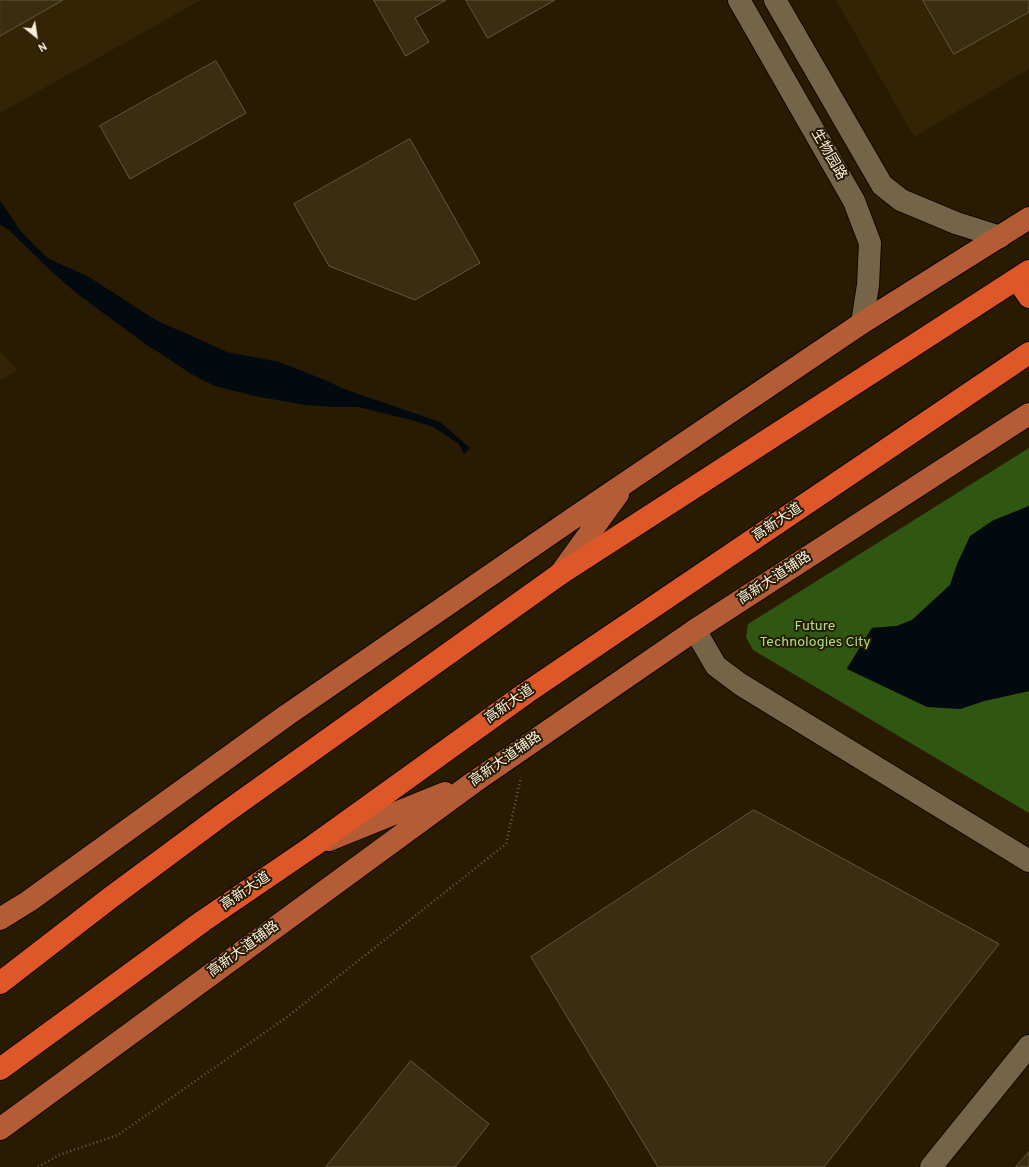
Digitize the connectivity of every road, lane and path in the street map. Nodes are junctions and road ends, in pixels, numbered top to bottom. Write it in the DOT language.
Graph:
graph roads {
  1 [pos="739,0"];
  2 [pos="775,0"];
  3 [pos="1029,218"];
  4 [pos="1000,237"];
  5 [pos="1023,275"];
  6 [pos="1029,297"];
  7 [pos="862,323"];
  8 [pos="1029,353"];
  9 [pos="1029,414"];
  10 [pos="627,481"];
  11 [pos="560,574"];
  12 [pos="695,630"];
  13 [pos="528,745"];
  14 [pos="474,782"];
  15 [pos="222,815"];
  16 [pos="313,846"];
  17 [pos="1029,861"];
  18 [pos="0,919"];
  19 [pos="0,967"];
  20 [pos="0,983"];
  21 [pos="1029,1046"];
  22 [pos="0,1070"];
  23 [pos="0,1129"];
  24 [pos="38,1167"];
  25 [pos="931,1167"];
  1 -- 7 [label="street, 生物园路"];
  2 -- 4 [label="street"];
  3 -- 4 [label="main road"];
  4 -- 7 [label="main road"];
  5 -- 6 [label="highway"];
  5 -- 11 [label="highway"];
  7 -- 10 [label="main road"];
  8 -- 16 [label="highway, 高新大道"];
  9 -- 12 [label="main road, 高新大道辅路"];
  10 -- 11 [label="main road"];
  10 -- 18 [label="main road"];
  11 -- 15 [label="highway"];
  12 -- 13 [label="main road, 高新大道辅路"];
  12 -- 17 [label="street"];
  13 -- 14 [label="main road, 高新大道辅路"];
  13 -- 24 [label="path"];
  14 -- 16 [label="main road"];
  14 -- 23 [label="main road, 高新大道辅路"];
  15 -- 19 [label="highway"];
  15 -- 20 [label="highway"];
  16 -- 22 [label="highway, 高新大道"];
  21 -- 25 [label="street"];
}
